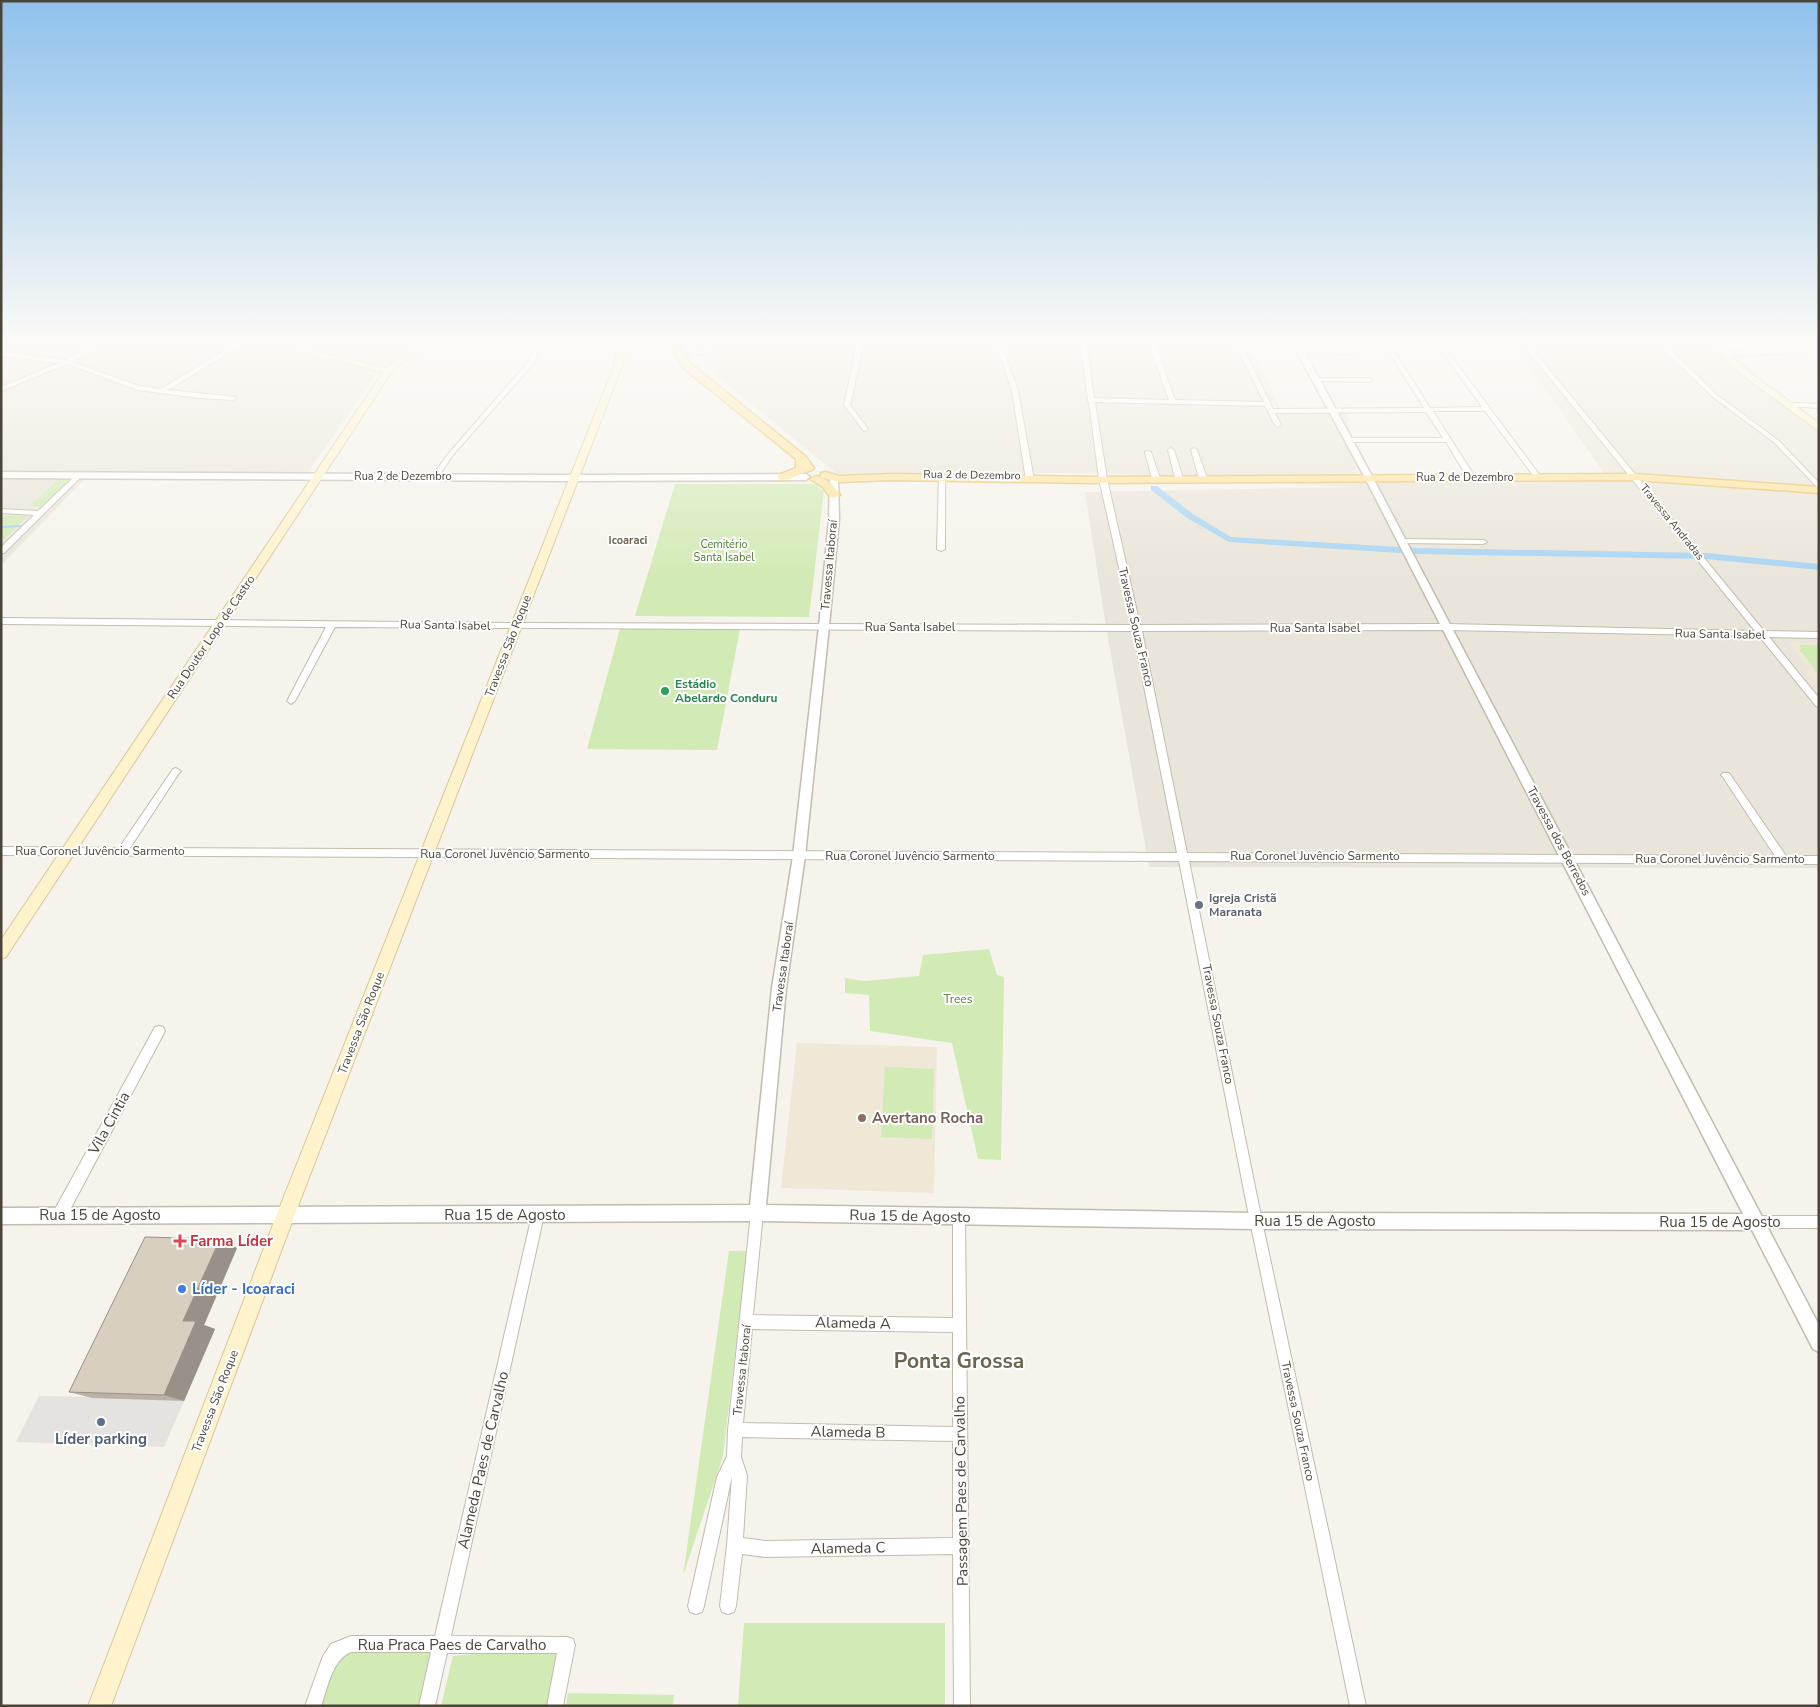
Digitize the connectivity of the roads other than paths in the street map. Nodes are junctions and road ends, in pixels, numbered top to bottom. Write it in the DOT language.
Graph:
graph roads {
  1 [pos="355,421"];
  2 [pos="480,421"];
  3 [pos="597,421"];
  4 [pos="754,421"];
  5 [pos="770,421"];
  6 [pos="859,421"];
  7 [pos="1020,421"];
  8 [pos="1094,421"];
  9 [pos="1276,421"];
  10 [pos="1338,421"];
  11 [pos="1435,421"];
  12 [pos="1495,421"];
  13 [pos="1589,421"];
  14 [pos="1748,421"];
  15 [pos="1278,425"];
  16 [pos="865,429"];
  17 [pos="1348,440"];
  18 [pos="1447,440"];
  19 [pos="1171,450"];
  20 [pos="1194,450"];
  21 [pos="1148,452"];
  22 [pos="801,458"];
  23 [pos="818,474"];
  24 [pos="1,475"];
  25 [pos="78,476"];
  26 [pos="319,476"];
  27 [pos="436,476"];
  28 [pos="942,476"];
  29 [pos="1635,476"];
  30 [pos="783,477"];
  31 [pos="1471,477"];
  32 [pos="1537,477"];
  33 [pos="574,478"];
  34 [pos="1030,478"];
  35 [pos="1106,478"];
  36 [pos="1156,478"];
  37 [pos="1179,478"];
  38 [pos="1203,478"];
  39 [pos="1369,478"];
  40 [pos="1819,489"];
  41 [pos="834,495"];
  42 [pos="1,512"];
  43 [pos="40,513"];
  44 [pos="1402,541"];
  45 [pos="1483,542"];
  46 [pos="5,545"];
  47 [pos="941,549"];
  48 [pos="1,552"];
  49 [pos="1,621"];
  50 [pos="220,623"];
  51 [pos="332,624"];
  52 [pos="516,626"];
  53 [pos="824,626"];
  54 [pos="1446,627"];
  55 [pos="1138,628"];
  56 [pos="1762,635"];
  57 [pos="1819,635"];
  58 [pos="291,701"];
  59 [pos="1819,704"];
  60 [pos="176,771"];
  61 [pos="1726,775"];
  62 [pos="1,851"];
  63 [pos="70,851"];
  64 [pos="122,851"];
  65 [pos="427,854"];
  66 [pos="1184,855"];
  67 [pos="799,856"];
  68 [pos="1568,858"];
  69 [pos="1782,860"];
  70 [pos="1819,860"];
  71 [pos="1,952"];
  72 [pos="159,1031"];
  73 [pos="757,1213"];
  74 [pos="286,1214"];
  75 [pos="538,1215"];
  76 [pos="1,1216"];
  77 [pos="58,1216"];
  78 [pos="959,1217"];
  79 [pos="1256,1221"];
  80 [pos="1756,1222"];
  81 [pos="1819,1222"];
  82 [pos="747,1322"];
  83 [pos="959,1326"];
  84 [pos="1819,1343"];
  85 [pos="735,1430"];
  86 [pos="960,1434"];
  87 [pos="734,1457"];
  88 [pos="735,1545"];
  89 [pos="962,1546"];
  90 [pos="696,1606"];
  91 [pos="728,1606"];
  92 [pos="442,1645"];
  93 [pos="99,1706"];
  94 [pos="313,1706"];
  95 [pos="427,1706"];
  96 [pos="555,1706"];
  97 [pos="962,1706"];
  98 [pos="1358,1706"];
  1 -- 26 [label="main road, Rua Doutor Lopo de Castro"];
  2 -- 27 [label="street"];
  3 -- 33 [label="main road, Travessa São Roque"];
  4 -- 22 [label="main road"];
  5 -- 23 [label="main road"];
  6 -- 16 [label="street"];
  7 -- 34 [label="street"];
  8 -- 35 [label="street, Travessa Souza Franco"];
  9 -- 15 [label="street"];
  10 -- 17 [label="street, Travessa dos Berredos"];
  11 -- 18 [label="street"];
  12 -- 32 [label="street"];
  13 -- 29 [label="street, Travessa Andradas"];
  14 -- 40 [label="street"];
  17 -- 18 [label="street"];
  17 -- 39 [label="street, Travessa dos Berredos"];
  18 -- 31 [label="street"];
  19 -- 37 [label="street"];
  20 -- 38 [label="street"];
  21 -- 36 [label="street"];
  22 -- 23 [label="main road"];
  22 -- 30 [label="main road"];
  23 -- 28 [label="main road, Rua 2 de Dezembro"];
  23 -- 30 [label="street, Rua 2 de Dezembro"];
  23 -- 41 [label="street, Travessa Itaboraí"];
  23 -- 41 [label="main road"];
  24 -- 25 [label="street, Rua 2 de Dezembro"];
  25 -- 26 [label="street, Rua 2 de Dezembro"];
  25 -- 43 [label="street"];
  26 -- 27 [label="street, Rua 2 de Dezembro"];
  26 -- 50 [label="main road, Rua Doutor Lopo de Castro"];
  27 -- 33 [label="street, Rua 2 de Dezembro"];
  28 -- 34 [label="main road, Rua 2 de Dezembro"];
  28 -- 47 [label="street"];
  29 -- 32 [label="main road, Rua 2 de Dezembro"];
  29 -- 40 [label="main road, Rua 2 de Dezembro"];
  29 -- 56 [label="street, Travessa Andradas"];
  30 -- 33 [label="street, Rua 2 de Dezembro"];
  31 -- 32 [label="main road, Rua 2 de Dezembro"];
  31 -- 39 [label="main road, Rua 2 de Dezembro"];
  33 -- 52 [label="main road, Travessa São Roque"];
  34 -- 35 [label="main road, Rua 2 de Dezembro"];
  35 -- 36 [label="main road, Rua 2 de Dezembro"];
  35 -- 55 [label="street, Travessa Souza Franco"];
  36 -- 37 [label="main road, Rua 2 de Dezembro"];
  37 -- 38 [label="main road, Rua 2 de Dezembro"];
  38 -- 39 [label="main road, Rua 2 de Dezembro"];
  39 -- 44 [label="street, Travessa dos Berredos"];
  41 -- 53 [label="street, Travessa Itaboraí"];
  42 -- 43 [label="street"];
  43 -- 46 [label="street"];
  44 -- 45 [label="street"];
  44 -- 54 [label="street, Travessa dos Berredos"];
  46 -- 48 [label="street"];
  49 -- 50 [label="street, Rua Santa Isabel"];
  50 -- 51 [label="street, Rua Santa Isabel"];
  50 -- 63 [label="main road, Rua Doutor Lopo de Castro"];
  51 -- 52 [label="street, Rua Santa Isabel"];
  51 -- 58 [label="street"];
  52 -- 53 [label="street, Rua Santa Isabel"];
  52 -- 65 [label="main road, Travessa São Roque"];
  53 -- 55 [label="street, Rua Santa Isabel"];
  53 -- 67 [label="street, Travessa Itaboraí"];
  54 -- 55 [label="street, Rua Santa Isabel"];
  54 -- 56 [label="street, Rua Santa Isabel"];
  54 -- 68 [label="street, Travessa dos Berredos"];
  55 -- 66 [label="street, Travessa Souza Franco"];
  56 -- 57 [label="street, Rua Santa Isabel"];
  56 -- 59 [label="street, Travessa Andradas"];
  60 -- 64 [label="street"];
  61 -- 69 [label="street"];
  62 -- 63 [label="street, Rua Coronel Juvêncio Sarmento"];
  63 -- 64 [label="street, Rua Coronel Juvêncio Sarmento"];
  63 -- 71 [label="main road, Rua Doutor Lopo de Castro"];
  64 -- 65 [label="street, Rua Coronel Juvêncio Sarmento"];
  65 -- 67 [label="street, Rua Coronel Juvêncio Sarmento"];
  65 -- 74 [label="main road, Travessa São Roque"];
  66 -- 67 [label="street, Rua Coronel Juvêncio Sarmento"];
  66 -- 68 [label="street, Rua Coronel Juvêncio Sarmento"];
  66 -- 79 [label="street, Travessa Souza Franco"];
  67 -- 73 [label="street, Travessa Itaboraí"];
  68 -- 69 [label="street, Rua Coronel Juvêncio Sarmento"];
  68 -- 80 [label="street, Travessa dos Berredos"];
  69 -- 70 [label="street, Rua Coronel Juvêncio Sarmento"];
  72 -- 77 [label="street, Vila Cintia"];
  73 -- 75 [label="street, Rua 15 de Agosto"];
  73 -- 78 [label="street, Rua 15 de Agosto"];
  73 -- 82 [label="street, Travessa Itaboraí"];
  74 -- 75 [label="street, Rua 15 de Agosto"];
  74 -- 77 [label="street, Rua 15 de Agosto"];
  74 -- 93 [label="main road, Travessa São Roque"];
  75 -- 92 [label="street, Alameda Paes de Carvalho"];
  76 -- 77 [label="street, Rua 15 de Agosto"];
  78 -- 79 [label="street, Rua 15 de Agosto"];
  78 -- 83 [label="street, Passagem Paes de Carvalho"];
  79 -- 80 [label="street, Rua 15 de Agosto"];
  79 -- 98 [label="street, Travessa Souza Franco"];
  80 -- 81 [label="street, Rua 15 de Agosto"];
  80 -- 84 [label="street, Travessa dos Berredos"];
  82 -- 83 [label="street, Alameda A"];
  82 -- 85 [label="street, Travessa Itaboraí"];
  83 -- 86 [label="street, Passagem Paes de Carvalho"];
  85 -- 86 [label="street, Alameda B"];
  85 -- 87 [label="street, Travessa Itaboraí"];
  86 -- 89 [label="street, Passagem Paes de Carvalho"];
  87 -- 88 [label="street, Travessa Itaboraí"];
  87 -- 90 [label="street, Travessa Itaboraí"];
  88 -- 89 [label="street, Alameda C"];
  88 -- 91 [label="street, Travessa Itaboraí"];
  89 -- 97 [label="street, Passagem Paes de Carvalho"];
  92 -- 94 [label="street, Rua Praca Paes de Carvalho"];
  92 -- 95 [label="street, Alameda Paes de Carvalho"];
  92 -- 96 [label="street, Rua Praca Paes de Carvalho"];
}
